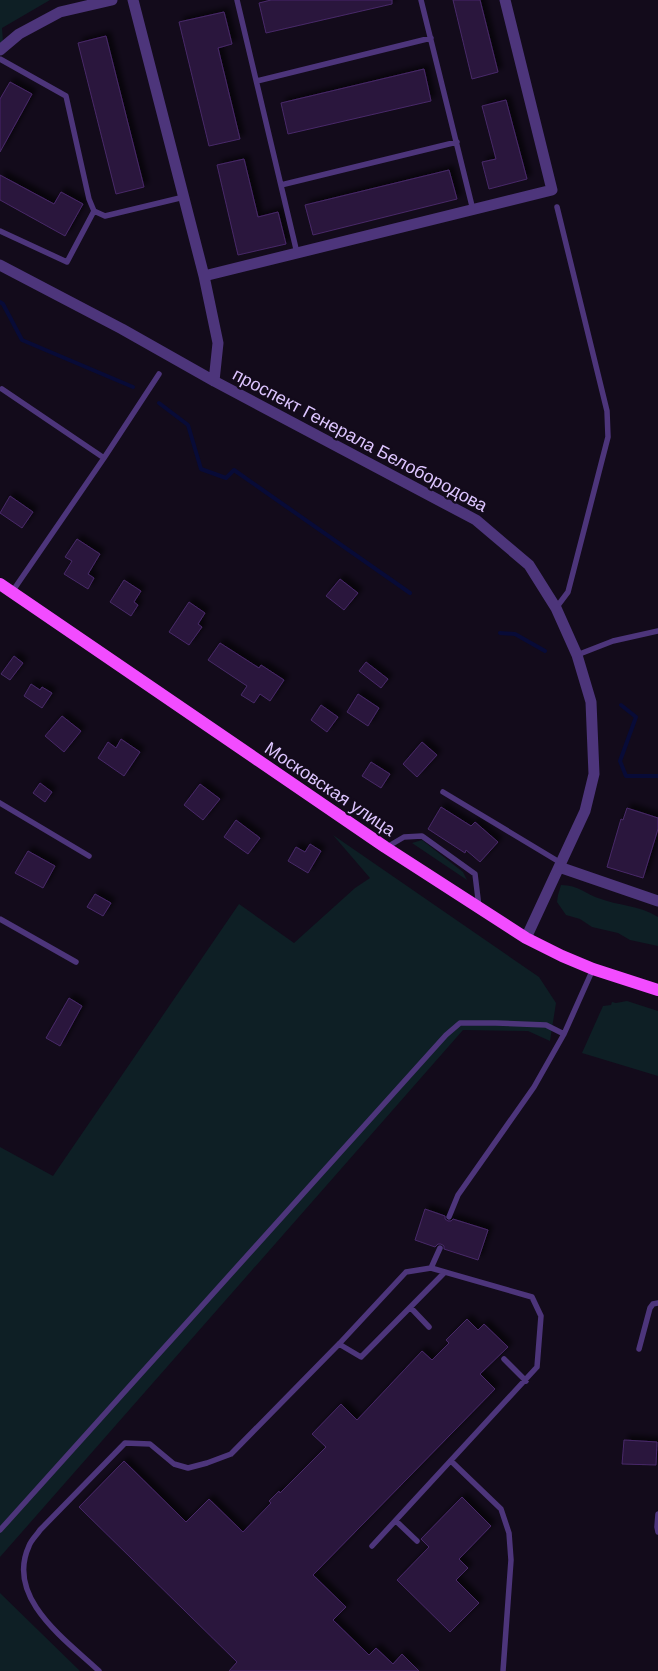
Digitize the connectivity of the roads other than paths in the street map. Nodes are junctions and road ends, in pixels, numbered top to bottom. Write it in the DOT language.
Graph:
graph roads {
  1 [pos="112,0"];
  2 [pos="133,0"];
  3 [pos="237,0"];
  4 [pos="422,0"];
  5 [pos="505,0"];
  6 [pos="431,38"];
  7 [pos="0,50"];
  8 [pos="0,59"];
  9 [pos="257,81"];
  10 [pos="457,142"];
  11 [pos="281,185"];
  12 [pos="184,197"];
  13 [pos="557,208"];
  14 [pos="473,210"];
  15 [pos="94,211"];
  16 [pos="0,231"];
  17 [pos="297,253"];
  18 [pos="0,265"];
  19 [pos="204,276"];
  20 [pos="159,374"];
  21 [pos="214,381"];
  22 [pos="2,389"];
  23 [pos="104,458"];
  24 [pos="0,584"];
  25 [pos="12,592"];
  26 [pos="556,608"];
  27 [pos="658,631"];
  28 [pos="577,655"];
  29 [pos="443,792"];
  30 [pos="0,803"];
  31 [pos="385,847"];
  32 [pos="89,856"];
  33 [pos="560,865"];
  34 [pos="658,901"];
  35 [pos="480,909"];
  36 [pos="0,918"];
  37 [pos="526,938"];
  38 [pos="76,962"];
  39 [pos="593,968"];
  40 [pos="658,990"];
  41 [pos="564,1034"];
  42 [pos="449,1217"];
  43 [pos="440,1248"];
  44 [pos="431,1268"];
  45 [pos="444,1273"];
  46 [pos="658,1303"];
  47 [pos="411,1308"];
  48 [pos="429,1327"];
  49 [pos="339,1344"];
  50 [pos="639,1350"];
  51 [pos="504,1359"];
  52 [pos="526,1381"];
  53 [pos="451,1461"];
  54 [pos="658,1514"];
  55 [pos="396,1520"];
  56 [pos="0,1530"];
  57 [pos="658,1532"];
  58 [pos="417,1541"];
  59 [pos="372,1546"];
  60 [pos="99,1671"];
  61 [pos="503,1671"];
  1 -- 7 [label="street"];
  2 -- 12 [label="street"];
  3 -- 9 [label="lane"];
  4 -- 6 [label="lane"];
  5 -- 14 [label="street"];
  6 -- 9 [label="lane"];
  6 -- 10 [label="lane"];
  8 -- 15 [label="lane"];
  9 -- 11 [label="lane"];
  10 -- 11 [label="lane"];
  10 -- 14 [label="lane"];
  11 -- 17 [label="lane"];
  12 -- 15 [label="lane"];
  12 -- 19 [label="street"];
  13 -- 26 [label="lane"];
  14 -- 17 [label="street"];
  15 -- 16 [label="lane"];
  17 -- 19 [label="street"];
  18 -- 21 [label="street, проспект Генерала Белобородова"];
  19 -- 21 [label="street"];
  20 -- 23 [label="lane"];
  21 -- 26 [label="street, проспект Генерала Белобородова"];
  22 -- 23 [label="lane"];
  23 -- 25 [label="lane"];
  24 -- 25 [label="main road, Московская улица"];
  25 -- 31 [label="main road, Московская улица"];
  26 -- 28 [label="street, проспект Генерала Белобородова"];
  27 -- 28 [label="lane"];
  28 -- 33 [label="street, проспект Генерала Белобородова"];
  29 -- 33 [label="lane"];
  30 -- 32 [label="lane"];
  31 -- 35 [label="main road, Московская улица"];
  31 -- 35 [label="lane"];
  33 -- 34 [label="street"];
  33 -- 37 [label="street, проспект Генерала Белобородова"];
  35 -- 37 [label="main road, Московская улица"];
  36 -- 38 [label="lane"];
  37 -- 39 [label="main road, Московская улица"];
  39 -- 40 [label="main road, Московская улица"];
  39 -- 41 [label="lane"];
  41 -- 42 [label="lane"];
  41 -- 56 [label="lane"];
  43 -- 44 [label="lane"];
  44 -- 45 [label="lane"];
  44 -- 49 [label="lane"];
  45 -- 47 [label="lane"];
  45 -- 52 [label="lane"];
  46 -- 50 [label="lane"];
  47 -- 48 [label="lane"];
  47 -- 49 [label="lane"];
  49 -- 60 [label="lane"];
  51 -- 52 [label="lane"];
  52 -- 53 [label="lane"];
  53 -- 55 [label="lane"];
  53 -- 61 [label="lane"];
  54 -- 57 [label="lane"];
  55 -- 58 [label="lane"];
  55 -- 59 [label="lane"];
}
